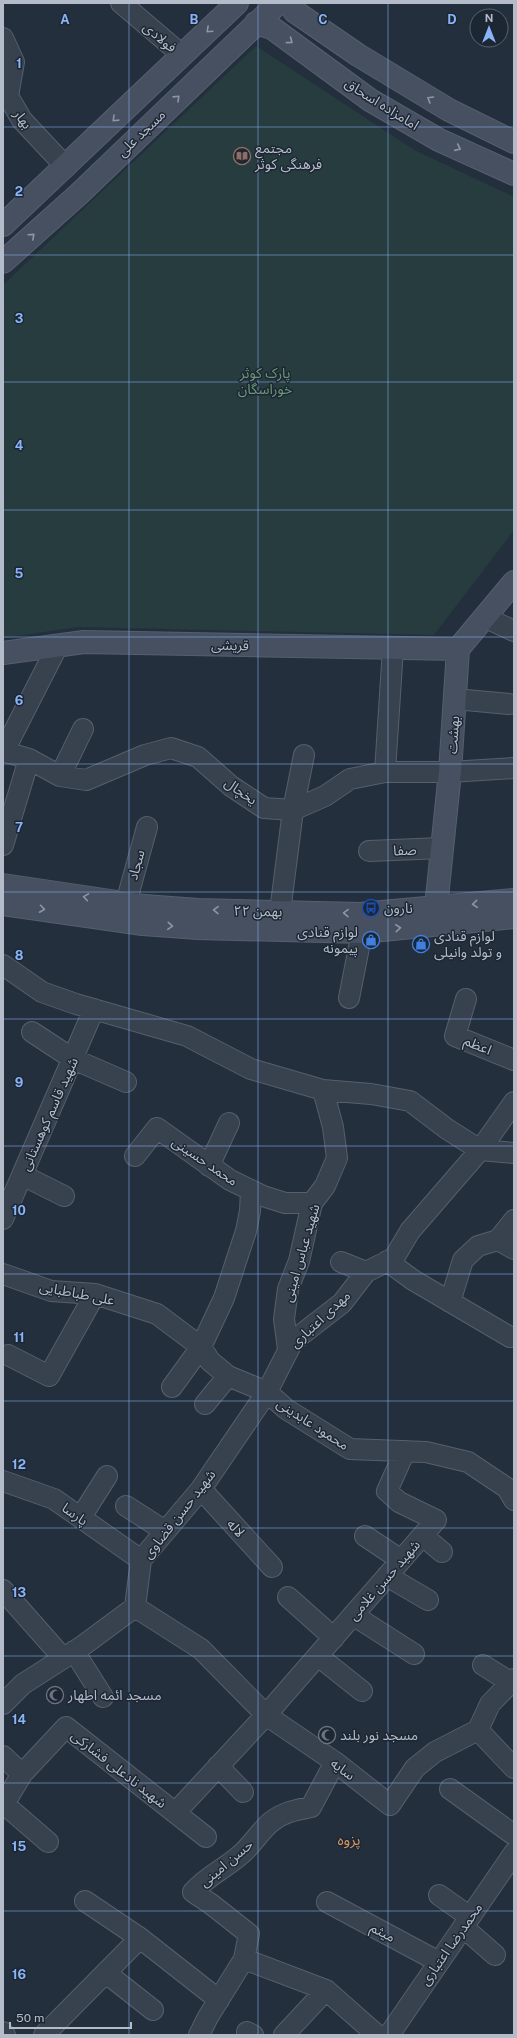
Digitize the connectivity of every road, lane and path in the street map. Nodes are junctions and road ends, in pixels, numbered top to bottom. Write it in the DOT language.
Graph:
graph roads {
  1 [pos="120,3"];
  2 [pos="237,3"];
  3 [pos="278,3"];
  4 [pos="290,3"];
  5 [pos="256,23"];
  6 [pos="3,38"];
  7 [pos="182,55"];
  8 [pos="449,110"];
  9 [pos="439,140"];
  10 [pos="514,142"];
  11 [pos="66,167"];
  12 [pos="514,174"];
  13 [pos="3,225"];
  14 [pos="3,262"];
  15 [pos="514,582"];
  16 [pos="484,617"];
  17 [pos="514,631"];
  18 [pos="58,645"];
  19 [pos="393,648"];
  20 [pos="458,649"];
  21 [pos="3,653"];
  22 [pos="455,698"];
  23 [pos="509,704"];
  24 [pos="83,728"];
  25 [pos="4,751"];
  26 [pos="304,755"];
  27 [pos="29,759"];
  28 [pos="514,768"];
  29 [pos="384,772"];
  30 [pos="450,772"];
  31 [pos="60,776"];
  32 [pos="293,810"];
  33 [pos="147,827"];
  34 [pos="3,845"];
  35 [pos="442,848"];
  36 [pos="369,851"];
  37 [pos="3,884"];
  38 [pos="514,900"];
  39 [pos="126,903"];
  40 [pos="3,904"];
  41 [pos="436,907"];
  42 [pos="280,912"];
  43 [pos="514,918"];
  44 [pos="248,920"];
  45 [pos="362,932"];
  46 [pos="3,965"];
  47 [pos="349,998"];
  48 [pos="466,999"];
  49 [pos="94,1009"];
  50 [pos="32,1032"];
  51 [pos="73,1059"];
  52 [pos="514,1060"];
  53 [pos="126,1082"];
  54 [pos="323,1090"];
  55 [pos="514,1102"];
  56 [pos="229,1123"];
  57 [pos="480,1150"];
  58 [pos="514,1153"];
  59 [pos="135,1156"];
  60 [pos="209,1166"];
  61 [pos="22,1175"];
  62 [pos="251,1190"];
  63 [pos="8,1191"];
  64 [pos="64,1196"];
  65 [pos="312,1202"];
  66 [pos="3,1218"];
  67 [pos="514,1220"];
  68 [pos="506,1244"];
  69 [pos="341,1262"];
  70 [pos="387,1262"];
  71 [pos="366,1272"];
  72 [pos="3,1274"];
  73 [pos="95,1294"];
  74 [pos="450,1302"];
  75 [pos="510,1337"];
  76 [pos="200,1347"];
  77 [pos="288,1349"];
  78 [pos="8,1355"];
  79 [pos="228,1376"];
  80 [pos="172,1387"];
  81 [pos="267,1392"];
  82 [pos="205,1404"];
  83 [pos="405,1451"];
  84 [pos="107,1476"];
  85 [pos="3,1481"];
  86 [pos="201,1489"];
  87 [pos="514,1500"];
  88 [pos="126,1506"];
  89 [pos="81,1518"];
  90 [pos="165,1531"];
  91 [pos="365,1536"];
  92 [pos="423,1536"];
  93 [pos="442,1552"];
  94 [pos="141,1560"];
  95 [pos="401,1560"];
  96 [pos="272,1567"];
  97 [pos="387,1576"];
  98 [pos="3,1590"];
  99 [pos="288,1597"];
  100 [pos="428,1600"];
  101 [pos="135,1607"];
  102 [pos="353,1615"];
  103 [pos="334,1638"];
  104 [pos="414,1654"];
  105 [pos="68,1655"];
  106 [pos="318,1656"];
  107 [pos="483,1665"];
  108 [pos="512,1680"];
  109 [pos="362,1691"];
  110 [pos="103,1697"];
  111 [pos="3,1704"];
  112 [pos="266,1715"];
  113 [pos="478,1730"];
  114 [pos="3,1756"];
  115 [pos="335,1762"];
  116 [pos="218,1766"];
  117 [pos="514,1768"];
  118 [pos="22,1774"];
  119 [pos="450,1789"];
  120 [pos="243,1792"];
  121 [pos="175,1813"];
  122 [pos="514,1835"];
  123 [pos="206,1837"];
  124 [pos="48,1842"];
  125 [pos="514,1853"];
  126 [pos="439,1895"];
  127 [pos="85,1901"];
  128 [pos="327,1902"];
  129 [pos="466,1922"];
  130 [pos="140,1938"];
  131 [pos="495,1955"];
  132 [pos="244,1959"];
  133 [pos="439,1962"];
  134 [pos="106,1973"];
  135 [pos="326,1990"];
  136 [pos="219,2000"];
  137 [pos="153,2010"];
  138 [pos="3,2032"];
  139 [pos="377,2034"];
  140 [pos="5,2035"];
  141 [pos="44,2035"];
  142 [pos="199,2035"];
  143 [pos="284,2035"];
  1 -- 7 [label="street, فولادی"];
  2 -- 7 [label="main road, مسجد علی, one-way"];
  3 -- 5 [label="main road, مسجد علی"];
  8 -- 4 [label="main road, امامزاده اسحاق, one-way"];
  5 -- 9 [label="main road, امامزاده اسحاق, one-way"];
  14 -- 5 [label="main road, مسجد علی, one-way"];
  6 -- 11 [label="street, بهار"];
  7 -- 11 [label="main road, مسجد علی, one-way"];
  8 -- 9 [label="main road"];
  8 -- 10 [label="main road, امامزاده اسحاق"];
  9 -- 12 [label="main road, امامزاده اسحاق, one-way"];
  11 -- 13 [label="main road, مسجد علی"];
  15 -- 16 [label="main road"];
  16 -- 17 [label="street"];
  16 -- 20 [label="main road"];
  18 -- 19 [label="main road, قریشی"];
  18 -- 21 [label="main road, قریشی"];
  18 -- 25 [label="street"];
  19 -- 20 [label="main road, قریشی"];
  19 -- 29 [label="street"];
  20 -- 22 [label="main road, بهشت"];
  22 -- 23 [label="street"];
  22 -- 30 [label="main road, بهشت"];
  24 -- 31 [label="street"];
  25 -- 27 [label="street, یخچال"];
  26 -- 32 [label="street"];
  27 -- 31 [label="street, یخچال"];
  27 -- 34 [label="street"];
  28 -- 30 [label="street, یخچال"];
  29 -- 30 [label="street, یخچال"];
  29 -- 32 [label="street, یخچال"];
  30 -- 35 [label="main road, بهشت"];
  31 -- 32 [label="street, یخچال"];
  32 -- 42 [label="street"];
  33 -- 39 [label="street, سجاد"];
  35 -- 36 [label="street, صفا"];
  35 -- 41 [label="main road, بهشت"];
  39 -- 37 [label="main road, ۲۲ بهمن, one-way"];
  38 -- 41 [label="main road, ۲۲ بهمن, one-way"];
  44 -- 39 [label="main road, ۲۲ بهمن, one-way"];
  40 -- 44 [label="main road, ۲۲ بهمن, one-way"];
  41 -- 42 [label="main road, ۲۲ بهمن, one-way"];
  42 -- 44 [label="main road, ۲۲ بهمن"];
  45 -- 43 [label="main road, ۲۲ بهمن, one-way"];
  44 -- 45 [label="main road, ۲۲ بهمن"];
  45 -- 47 [label="street"];
  46 -- 49 [label="street"];
  48 -- 52 [label="street, اعظم"];
  49 -- 51 [label="street, شهید قاسم کوهستانی"];
  49 -- 54 [label="street"];
  50 -- 51 [label="street"];
  51 -- 53 [label="street"];
  51 -- 61 [label="street, شهید قاسم کوهستانی"];
  54 -- 57 [label="street"];
  54 -- 65 [label="street, شهید عباس امینی"];
  55 -- 57 [label="street, مهدی اعتباری"];
  56 -- 60 [label="street"];
  57 -- 58 [label="street"];
  57 -- 70 [label="street, مهدی اعتباری"];
  59 -- 60 [label="street, محمد حسینی"];
  60 -- 62 [label="street, محمد حسینی"];
  61 -- 63 [label="street, شهید قاسم کوهستانی"];
  61 -- 64 [label="street"];
  62 -- 65 [label="street, محمد حسینی"];
  62 -- 76 [label="street"];
  63 -- 66 [label="street, شهید قاسم کوهستانی"];
  65 -- 77 [label="street, شهید عباس امینی"];
  67 -- 68 [label="street"];
  68 -- 74 [label="street"];
  69 -- 71 [label="street"];
  70 -- 71 [label="street, مهدی اعتباری"];
  70 -- 74 [label="street"];
  71 -- 77 [label="street, مهدی اعتباری"];
  72 -- 73 [label="street, علی طباطبایی"];
  73 -- 76 [label="street, علی طباطبایی"];
  73 -- 78 [label="street"];
  74 -- 75 [label="street"];
  76 -- 79 [label="street, علی طباطبایی"];
  76 -- 80 [label="street"];
  77 -- 81 [label="street, مهدی اعتباری"];
  79 -- 81 [label="street, علی طباطبایی"];
  79 -- 82 [label="street"];
  81 -- 83 [label="street, محمود عابدینی"];
  81 -- 86 [label="street, شهید حسن قضاوی"];
  83 -- 87 [label="street, محمود عابدینی"];
  83 -- 92 [label="street, شهید حسن غلامی"];
  84 -- 89 [label="street"];
  85 -- 89 [label="street, پارسا"];
  86 -- 90 [label="street, شهید حسن قضاوی"];
  86 -- 96 [label="street, لاله"];
  88 -- 90 [label="street"];
  89 -- 94 [label="street, پارسا"];
  90 -- 94 [label="street, شهید حسن قضاوی"];
  91 -- 95 [label="street"];
  92 -- 93 [label="street"];
  92 -- 95 [label="street, شهید حسن غلامی"];
  94 -- 101 [label="street, شهید حسن قضاوی"];
  95 -- 97 [label="street, شهید حسن غلامی"];
  97 -- 100 [label="street"];
  97 -- 102 [label="street, شهید حسن غلامی"];
  98 -- 105 [label="street"];
  99 -- 103 [label="street"];
  101 -- 105 [label="street"];
  101 -- 112 [label="street, سایه"];
  102 -- 103 [label="street, شهید حسن غلامی"];
  102 -- 104 [label="street"];
  103 -- 106 [label="street, شهید حسن غلامی"];
  105 -- 110 [label="street"];
  105 -- 111 [label="street"];
  106 -- 109 [label="street"];
  106 -- 112 [label="street, شهید حسن غلامی"];
  107 -- 108 [label="street"];
  108 -- 113 [label="street"];
  112 -- 115 [label="street, سایه"];
  112 -- 116 [label="street, شهید حسن غلامی"];
  113 -- 115 [label="street, سایه"];
  113 -- 117 [label="street"];
  114 -- 118 [label="street"];
  115 -- 132 [label="street, حسن امینی"];
  116 -- 120 [label="street"];
  116 -- 121 [label="street, شهید حسن غلامی"];
  118 -- 121 [label="street, شهید نادعلی فشارکی"];
  118 -- 124 [label="street"];
  119 -- 122 [label="street"];
  121 -- 123 [label="street, شهید نادعلی فشارکی"];
  125 -- 129 [label="street, محمدرضا اعتباری"];
  126 -- 129 [label="street"];
  127 -- 130 [label="street"];
  128 -- 133 [label="street, میثم"];
  129 -- 131 [label="street"];
  129 -- 133 [label="street, محمدرضا اعتباری"];
  130 -- 134 [label="street"];
  130 -- 136 [label="street"];
  132 -- 135 [label="street"];
  132 -- 136 [label="street, حسن امینی"];
  133 -- 139 [label="street, محمدرضا اعتباری"];
  134 -- 137 [label="street"];
  134 -- 141 [label="street"];
  135 -- 139 [label="street"];
  135 -- 143 [label="street"];
  136 -- 142 [label="street, حسن امینی"];
  138 -- 140 [label="street"];
}
